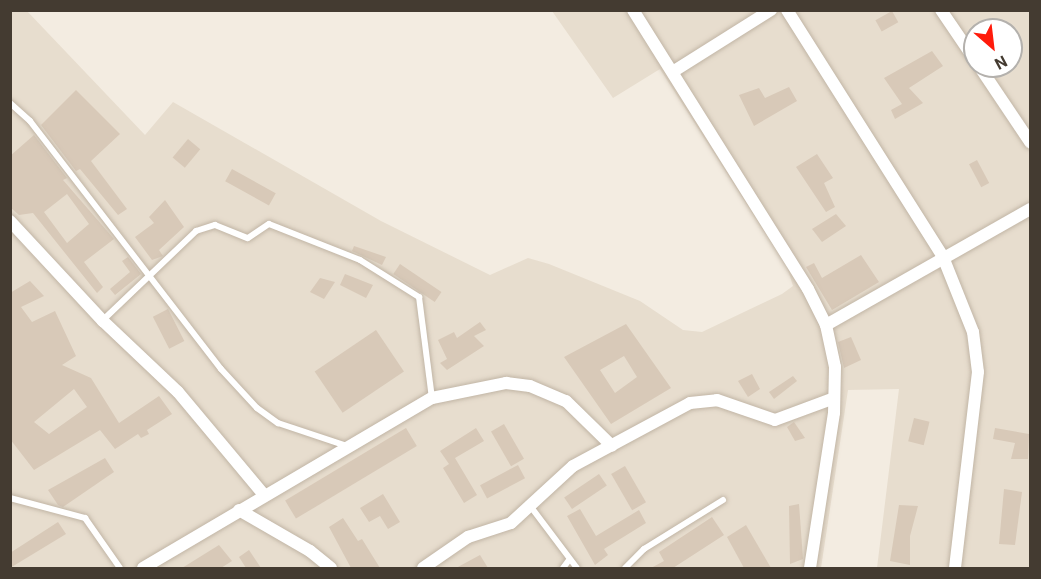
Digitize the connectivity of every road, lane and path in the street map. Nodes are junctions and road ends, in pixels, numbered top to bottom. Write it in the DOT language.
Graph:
graph roads {
  1 [pos="633,10"];
  2 [pos="771,10"];
  3 [pos="787,10"];
  4 [pos="941,10"];
  5 [pos="963,42"];
  6 [pos="674,70"];
  7 [pos="987,78"];
  8 [pos="10,103"];
  9 [pos="1030,142"];
  10 [pos="1030,208"];
  11 [pos="10,221"];
  12 [pos="944,257"];
  13 [pos="151,274"];
  14 [pos="103,321"];
  15 [pos="826,325"];
  16 [pos="432,398"];
  17 [pos="834,398"];
  18 [pos="612,446"];
  19 [pos="347,447"];
  20 [pos="264,495"];
  21 [pos="10,498"];
  22 [pos="723,500"];
  23 [pos="531,507"];
  24 [pos="239,510"];
  25 [pos="569,560"];
  26 [pos="120,568"];
  27 [pos="147,568"];
  28 [pos="331,568"];
  29 [pos="423,568"];
  30 [pos="563,568"];
  31 [pos="578,568"];
  32 [pos="625,568"];
  33 [pos="810,568"];
  34 [pos="955,568"];
  1 -- 6 [label="street"];
  2 -- 6 [label="street"];
  3 -- 12 [label="street"];
  4 -- 5 [label="street"];
  6 -- 15 [label="street"];
  7 -- 9 [label="street"];
  8 -- 13 [label="lane"];
  10 -- 12 [label="street"];
  11 -- 14 [label="street"];
  12 -- 15 [label="street"];
  12 -- 34 [label="street"];
  13 -- 14 [label="lane"];
  13 -- 16 [label="lane"];
  13 -- 19 [label="lane"];
  14 -- 20 [label="street"];
  15 -- 17 [label="street"];
  16 -- 18 [label="street"];
  16 -- 19 [label="street"];
  17 -- 18 [label="street"];
  17 -- 33 [label="street"];
  18 -- 23 [label="street"];
  19 -- 20 [label="street"];
  20 -- 24 [label="street"];
  21 -- 26 [label="lane"];
  22 -- 32 [label="lane"];
  23 -- 25 [label="lane"];
  23 -- 29 [label="street"];
  24 -- 27 [label="street"];
  24 -- 28 [label="street"];
  25 -- 30 [label="lane"];
  25 -- 31 [label="lane"];
}
